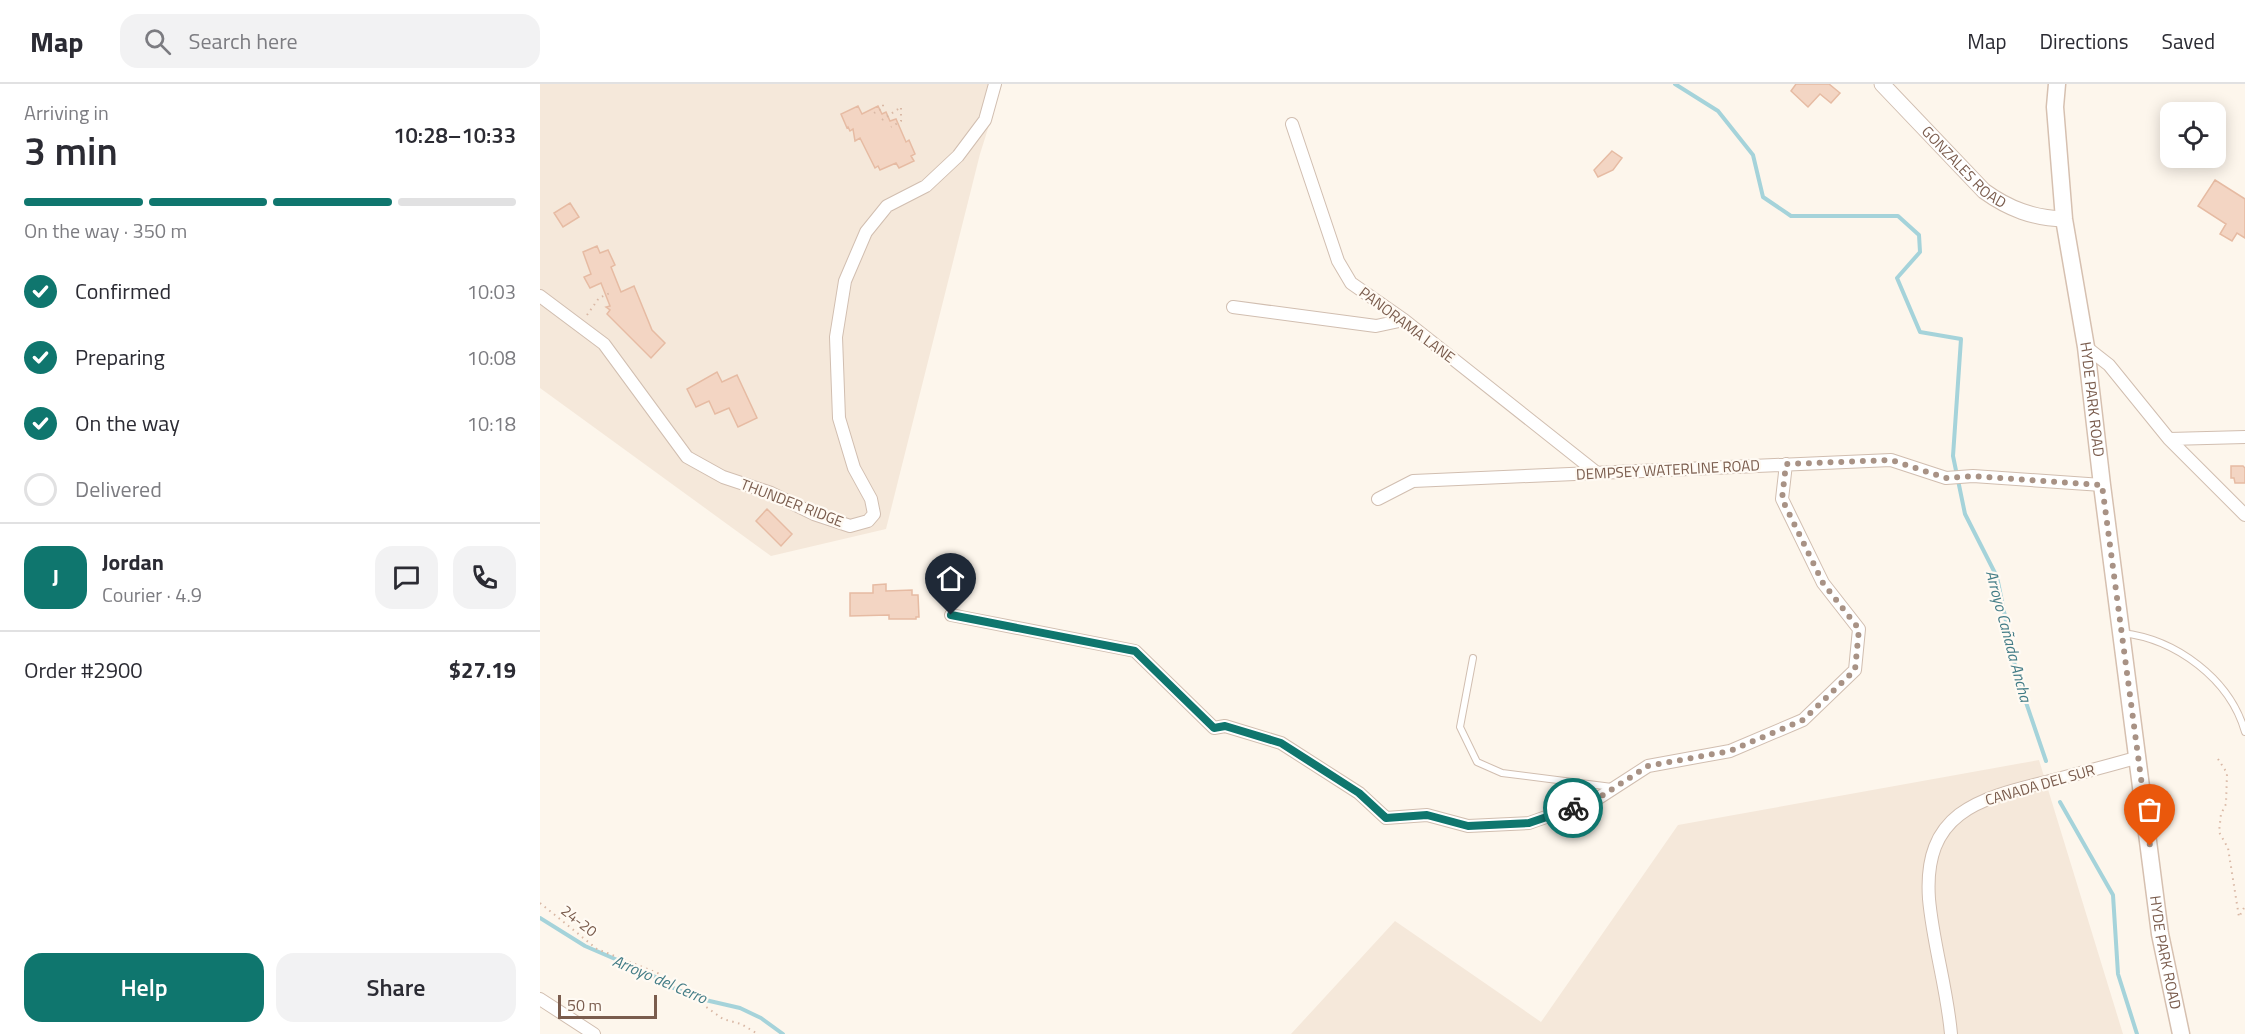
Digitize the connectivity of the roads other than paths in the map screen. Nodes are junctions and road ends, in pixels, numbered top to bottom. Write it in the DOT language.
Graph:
graph roads {
  1 [pos="995,84"];
  2 [pos="1882,84"];
  3 [pos="2057,84"];
  4 [pos="1293,124"];
  5 [pos="2064,219"];
  6 [pos="540,296"];
  7 [pos="1233,308"];
  8 [pos="1404,320"];
  9 [pos="2086,347"];
  10 [pos="2245,437"];
  11 [pos="2169,439"];
  12 [pos="1786,464"];
  13 [pos="1597,473"];
  14 [pos="2102,485"];
  15 [pos="1378,499"];
  16 [pos="2245,515"];
  17 [pos="951,615"];
  18 [pos="2122,633"];
  19 [pos="1473,658"];
  20 [pos="2245,732"];
  21 [pos="2139,757"];
  22 [pos="1616,787"];
  23 [pos="540,999"];
  24 [pos="594,1034"];
  25 [pos="1951,1034"];
  26 [pos="2181,1034"];
  1 -- 6 [label="street, THUNDER RIDGE"];
  2 -- 5 [label="street, GONZALES ROAD"];
  3 -- 5 [label="main road, HYDE PARK ROAD"];
  4 -- 8 [label="street, PANORAMA LANE"];
  5 -- 9 [label="main road, HYDE PARK ROAD"];
  7 -- 8 [label="street"];
  8 -- 13 [label="street, PANORAMA LANE"];
  9 -- 11 [label="street"];
  9 -- 14 [label="main road, HYDE PARK ROAD"];
  10 -- 11 [label="street"];
  11 -- 16 [label="street"];
  12 -- 13 [label="street, DEMPSEY WATERLINE ROAD"];
  12 -- 14 [label="street, DEMPSEY WATERLINE ROAD"];
  12 -- 22 [label="street"];
  13 -- 15 [label="street, DEMPSEY WATERLINE ROAD"];
  14 -- 18 [label="main road, HYDE PARK ROAD"];
  17 -- 22 [label="street"];
  18 -- 20 [label="lane"];
  18 -- 21 [label="main road, HYDE PARK ROAD"];
  19 -- 22 [label="lane"];
  21 -- 25 [label="street, CANADA DEL SUR"];
  21 -- 26 [label="main road, HYDE PARK ROAD"];
  23 -- 24 [label="street"];
}
